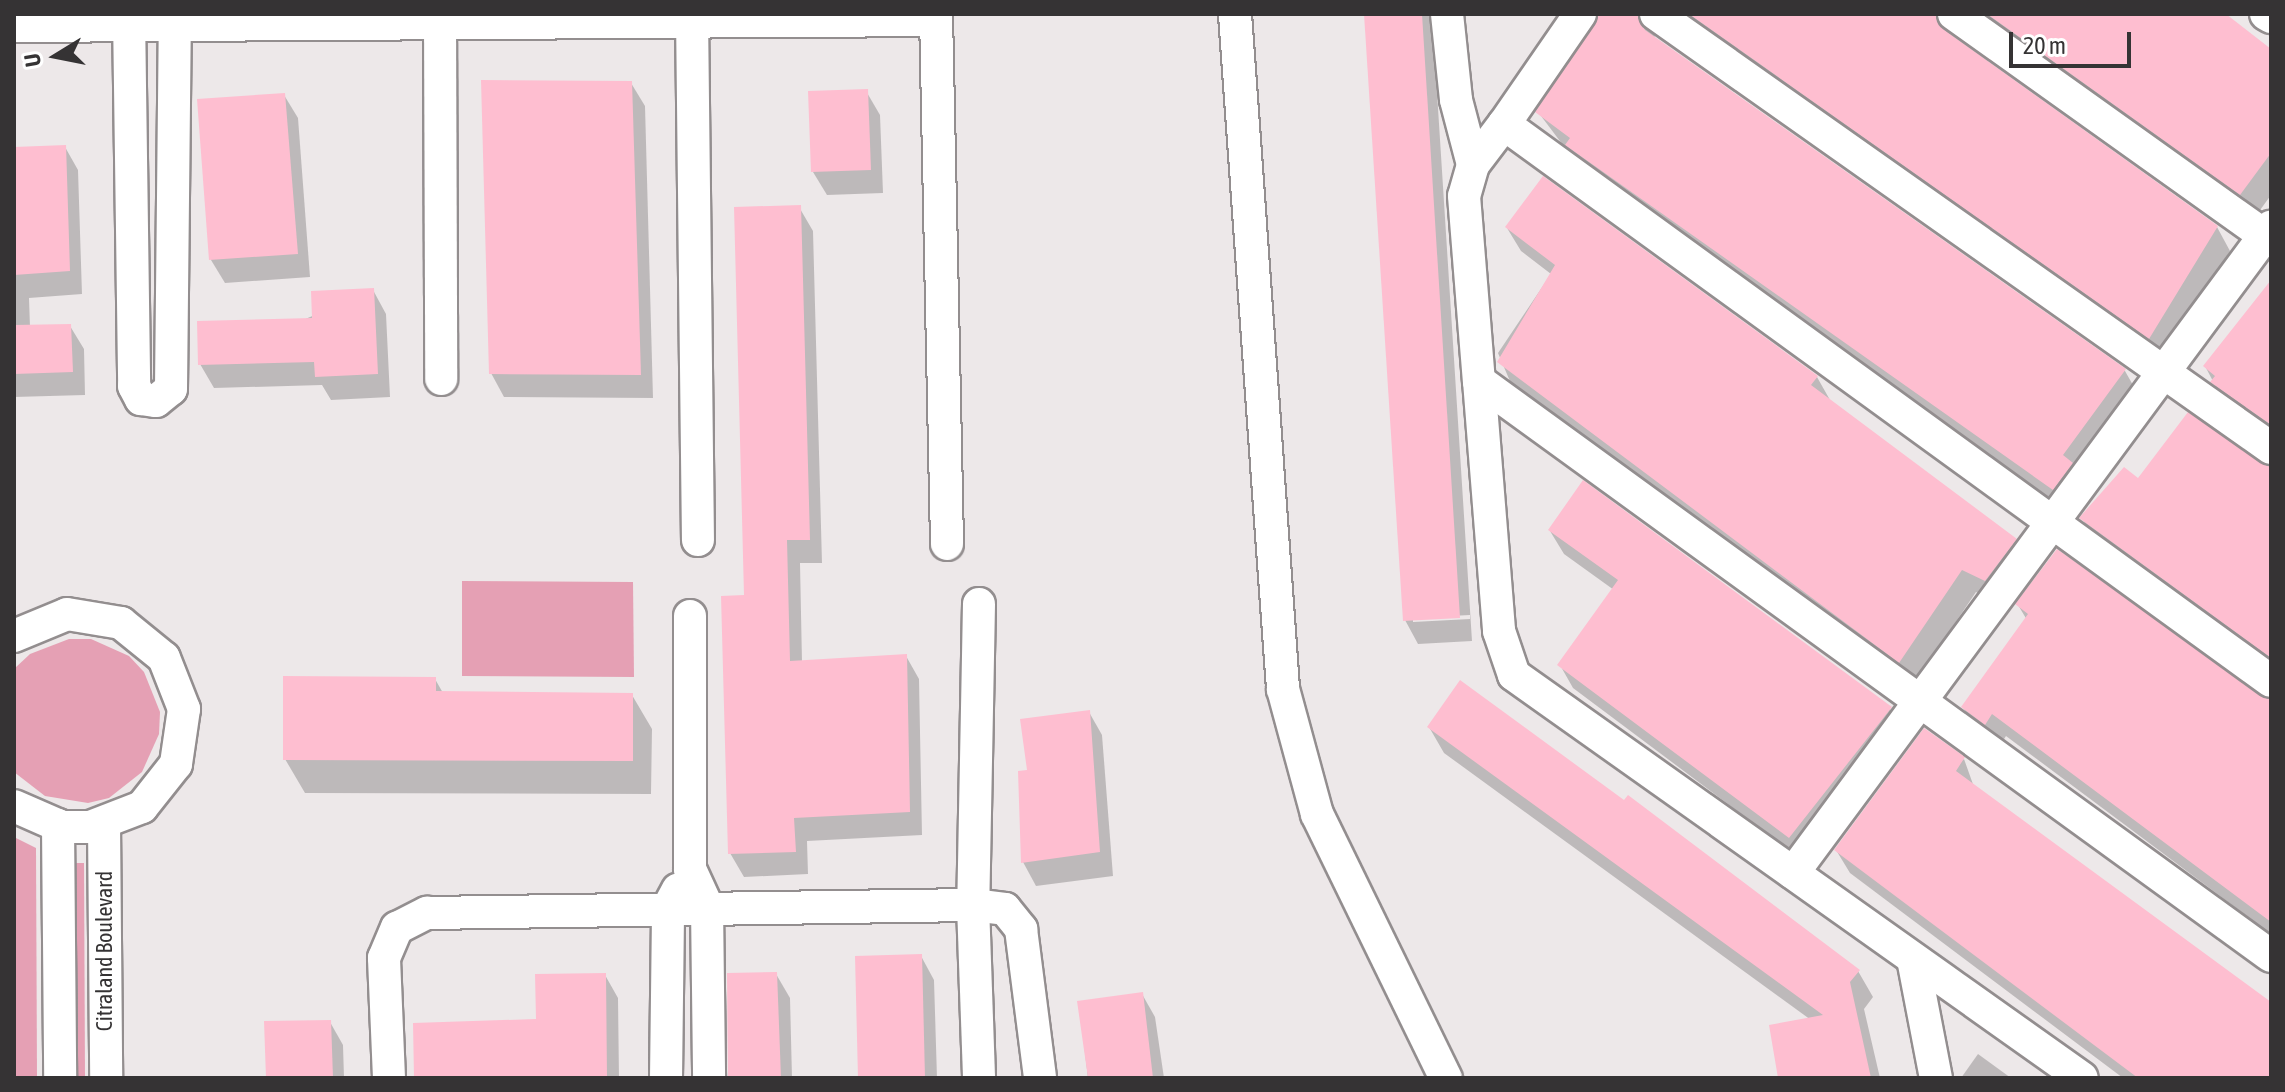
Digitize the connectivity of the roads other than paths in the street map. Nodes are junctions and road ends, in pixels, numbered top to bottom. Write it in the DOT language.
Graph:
graph roads {
  1 [pos="1235,14"];
  2 [pos="1447,14"];
  3 [pos="1580,14"];
  4 [pos="1656,14"];
  5 [pos="1954,14"];
  6 [pos="2266,14"];
  7 [pos="692,15"];
  8 [pos="440,16"];
  9 [pos="936,17"];
  10 [pos="2271,17"];
  11 [pos="130,18"];
  12 [pos="175,18"];
  13 [pos="14,26"];
  14 [pos="1504,124"];
  15 [pos="1473,165"];
  16 [pos="2269,234"];
  17 [pos="2164,366"];
  18 [pos="441,379"];
  19 [pos="1479,381"];
  20 [pos="2271,448"];
  21 [pos="2046,523"];
  22 [pos="698,540"];
  23 [pos="947,544"];
  24 [pos="979,604"];
  25 [pos="690,616"];
  26 [pos="14,636"];
  27 [pos="2271,681"];
  28 [pos="1917,700"];
  29 [pos="14,806"];
  30 [pos="104,824"];
  31 [pos="58,825"];
  32 [pos="690,869"];
  33 [pos="1793,873"];
  34 [pos="973,905"];
  35 [pos="707,906"];
  36 [pos="668,908"];
  37 [pos="2271,956"];
  38 [pos="1914,964"];
  39 [pos="60,1078"];
  40 [pos="106,1078"];
  41 [pos="389,1078"];
  42 [pos="666,1078"];
  43 [pos="709,1078"];
  44 [pos="979,1078"];
  45 [pos="1040,1078"];
  46 [pos="1446,1078"];
  47 [pos="1936,1078"];
  48 [pos="2082,1078"];
  1 -- 46 [label="street"];
  2 -- 15 [label="street"];
  3 -- 14 [label="street"];
  4 -- 17 [label="street"];
  5 -- 16 [label="street"];
  6 -- 10 [label="street"];
  7 -- 8 [label="street"];
  7 -- 9 [label="street"];
  7 -- 22 [label="street"];
  8 -- 12 [label="street"];
  8 -- 18 [label="street"];
  9 -- 23 [label="street"];
  11 -- 12 [label="street"];
  11 -- 12 [label="street"];
  11 -- 13 [label="street"];
  14 -- 15 [label="street"];
  14 -- 21 [label="street"];
  15 -- 19 [label="street"];
  16 -- 17 [label="street"];
  17 -- 20 [label="street"];
  17 -- 21 [label="street"];
  19 -- 28 [label="street"];
  19 -- 33 [label="street"];
  21 -- 27 [label="street"];
  21 -- 28 [label="street"];
  24 -- 34 [label="street"];
  25 -- 32 [label="street"];
  26 -- 30 [label="street"];
  28 -- 33 [label="street"];
  28 -- 37 [label="street"];
  29 -- 31 [label="street"];
  30 -- 31 [label="street"];
  30 -- 40 [label="street, Citraland Boulevard"];
  31 -- 39 [label="street, Citraland Boulevard"];
  32 -- 35 [label="street"];
  32 -- 36 [label="street"];
  33 -- 38 [label="street"];
  34 -- 35 [label="street"];
  34 -- 44 [label="street"];
  34 -- 45 [label="street"];
  35 -- 36 [label="street"];
  35 -- 43 [label="street"];
  36 -- 41 [label="street"];
  36 -- 42 [label="street"];
  38 -- 47 [label="street"];
  38 -- 48 [label="street"];
}
